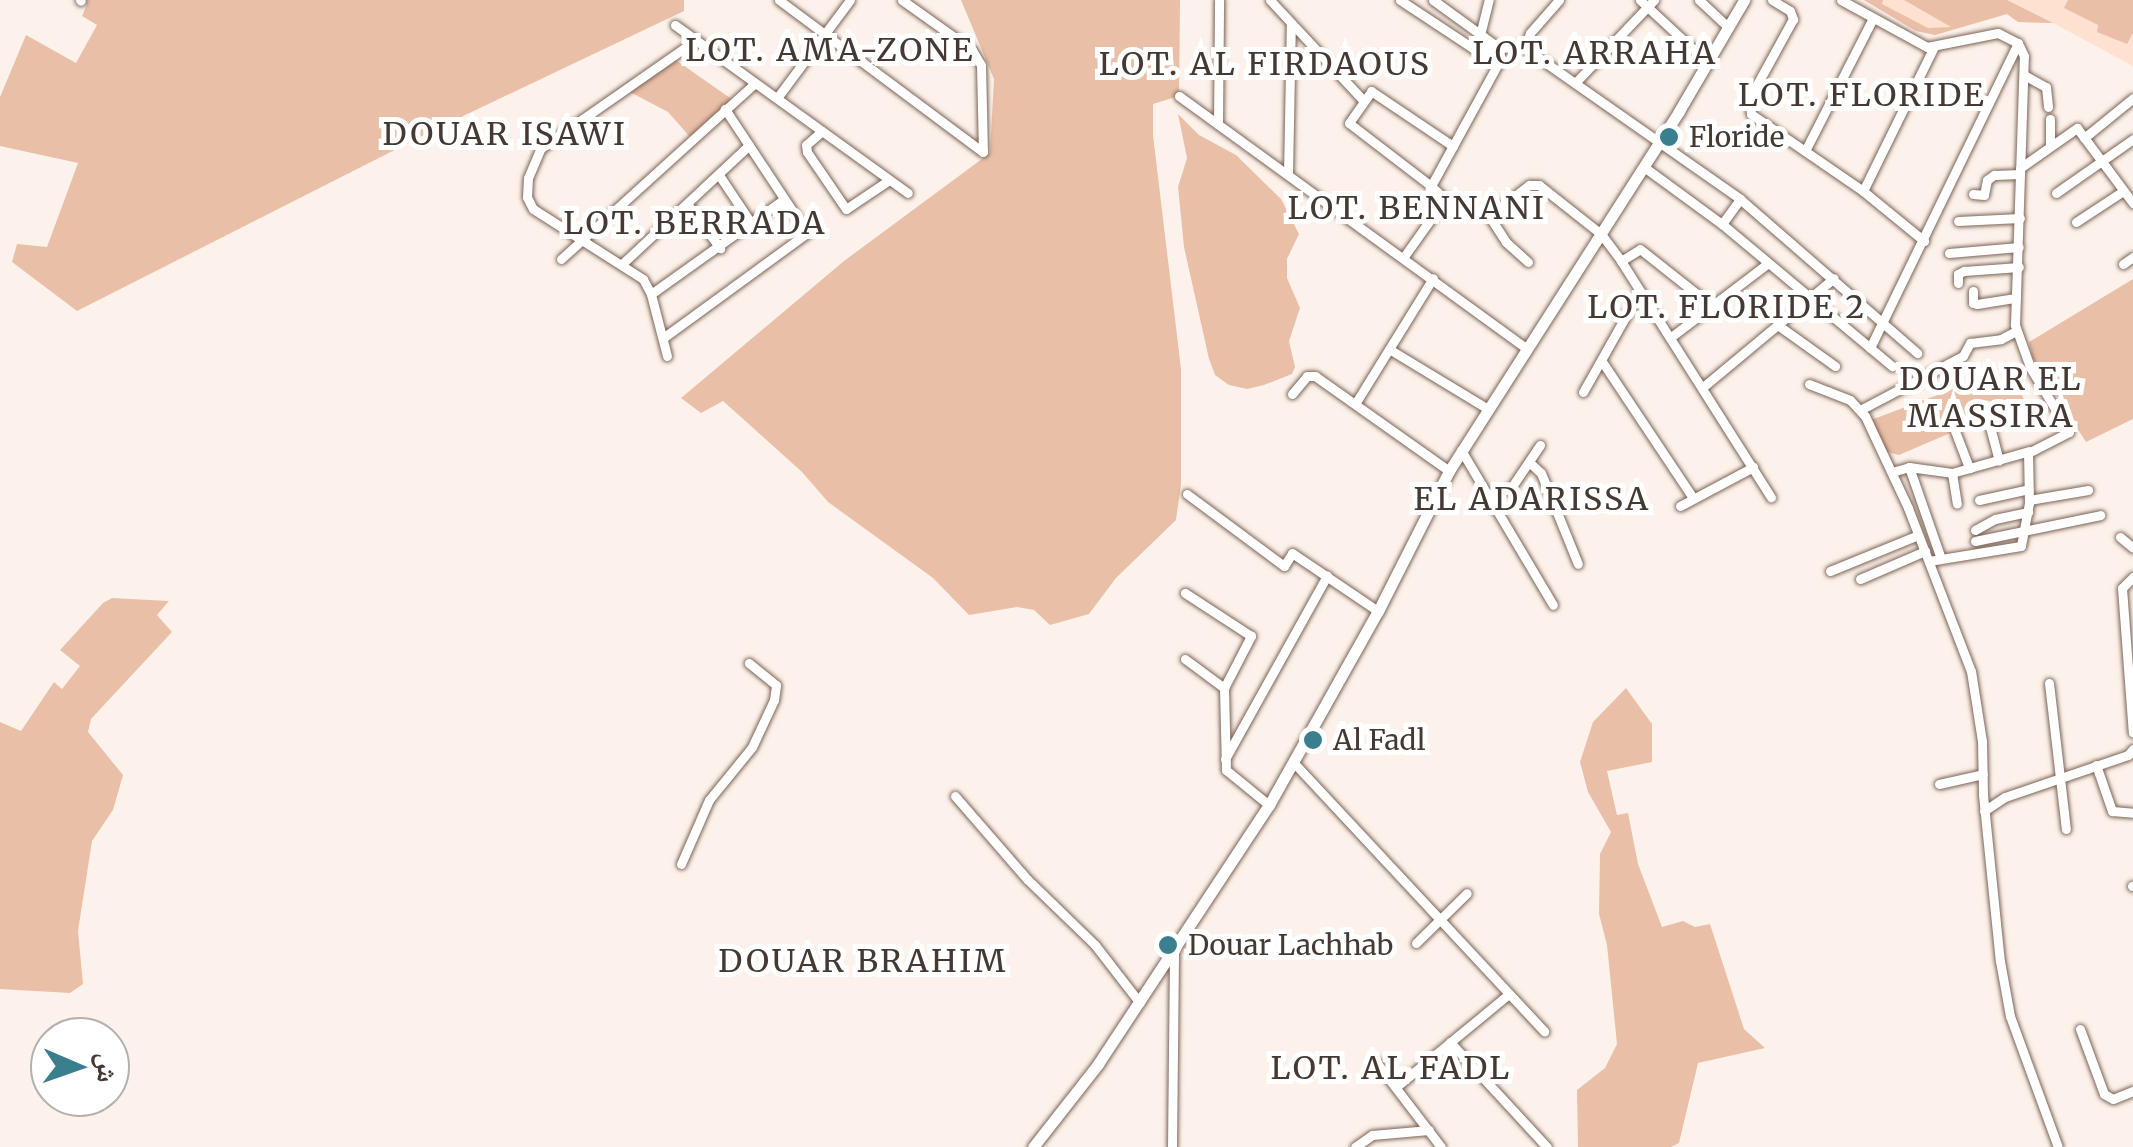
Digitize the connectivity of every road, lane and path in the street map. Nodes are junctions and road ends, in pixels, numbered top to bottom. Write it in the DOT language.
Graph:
graph roads {
  1 [pos="779,0"];
  2 [pos="850,0"];
  3 [pos="902,0"];
  4 [pos="1220,0"];
  5 [pos="1270,0"];
  6 [pos="1400,0"];
  7 [pos="1433,0"];
  8 [pos="1489,0"];
  9 [pos="1559,0"];
  10 [pos="1699,0"];
  11 [pos="1744,0"];
  12 [pos="1772,0"];
  13 [pos="1841,0"];
  14 [pos="1647,2"];
  15 [pos="1874,18"];
  16 [pos="1291,24"];
  17 [pos="675,25"];
  18 [pos="1728,27"];
  19 [pos="1481,32"];
  20 [pos="826,36"];
  21 [pos="696,40"];
  22 [pos="2018,43"];
  23 [pos="1526,46"];
  24 [pos="1934,47"];
  25 [pos="1500,48"];
  26 [pos="1708,63"];
  27 [pos="2024,75"];
  28 [pos="756,83"];
  29 [pos="1575,84"];
  30 [pos="1179,96"];
  31 [pos="776,98"];
  32 [pos="2133,98"];
  33 [pos="1363,100"];
  34 [pos="2048,107"];
  35 [pos="725,109"];
  36 [pos="2050,119"];
  37 [pos="1218,124"];
  38 [pos="822,131"];
  39 [pos="2084,138"];
  40 [pos="2133,139"];
  41 [pos="1660,142"];
  42 [pos="749,146"];
  43 [pos="1453,146"];
  44 [pos="2050,146"];
  45 [pos="1805,151"];
  46 [pos="2101,163"];
  47 [pos="1644,167"];
  48 [pos="2020,171"];
  49 [pos="1288,174"];
  50 [pos="719,176"];
  51 [pos="890,180"];
  52 [pos="1431,186"];
  53 [pos="1863,191"];
  54 [pos="2124,191"];
  55 [pos="908,193"];
  56 [pos="2056,193"];
  57 [pos="1974,194"];
  58 [pos="784,199"];
  59 [pos="1740,199"];
  60 [pos="2133,203"];
  61 [pos="688,205"];
  62 [pos="2020,218"];
  63 [pos="1958,221"];
  64 [pos="2076,222"];
  65 [pos="751,223"];
  66 [pos="1722,224"];
  67 [pos="1601,234"];
  68 [pos="582,239"];
  69 [pos="1924,241"];
  70 [pos="2019,247"];
  71 [pos="720,248"];
  72 [pos="1949,254"];
  73 [pos="2133,257"];
  74 [pos="1403,258"];
  75 [pos="561,259"];
  76 [pos="1621,261"];
  77 [pos="1528,262"];
  78 [pos="1768,263"];
  79 [pos="622,264"];
  80 [pos="2123,264"];
  81 [pos="2018,267"];
  82 [pos="1433,278"];
  83 [pos="1834,278"];
  84 [pos="1958,284"];
  85 [pos="1973,290"];
  86 [pos="1640,291"];
  87 [pos="652,294"];
  88 [pos="2016,298"];
  89 [pos="1811,300"];
  90 [pos="1712,306"];
  91 [pos="1884,322"];
  92 [pos="1780,326"];
  93 [pos="2016,331"];
  94 [pos="1671,337"];
  95 [pos="663,338"];
  96 [pos="1526,348"];
  97 [pos="1870,348"];
  98 [pos="1389,349"];
  99 [pos="1917,353"];
  100 [pos="667,356"];
  101 [pos="1603,363"];
  102 [pos="1835,366"];
  103 [pos="1892,366"];
  104 [pos="1809,384"];
  105 [pos="1702,388"];
  106 [pos="1583,392"];
  107 [pos="1292,394"];
  108 [pos="1355,404"];
  109 [pos="1488,409"];
  110 [pos="1860,410"];
  111 [pos="1988,418"];
  112 [pos="1956,431"];
  113 [pos="1540,445"];
  114 [pos="1461,450"];
  115 [pos="2029,452"];
  116 [pos="1999,461"];
  117 [pos="1529,462"];
  118 [pos="1754,467"];
  119 [pos="1909,467"];
  120 [pos="1970,468"];
  121 [pos="1448,471"];
  122 [pos="1892,472"];
  123 [pos="1952,473"];
  124 [pos="2088,490"];
  125 [pos="1187,494"];
  126 [pos="2029,495"];
  127 [pos="1486,497"];
  128 [pos="1771,497"];
  129 [pos="1693,498"];
  130 [pos="1980,500"];
  131 [pos="1957,504"];
  132 [pos="1680,506"];
  133 [pos="2028,512"];
  134 [pos="2100,515"];
  135 [pos="2026,532"];
  136 [pos="1918,534"];
  137 [pos="2120,537"];
  138 [pos="2133,548"];
  139 [pos="1927,556"];
  140 [pos="1942,559"];
  141 [pos="1578,564"];
  142 [pos="1830,571"];
  143 [pos="1326,576"];
  144 [pos="2133,577"];
  145 [pos="1860,579"];
  146 [pos="2122,588"];
  147 [pos="1186,593"];
  148 [pos="2133,598"];
  149 [pos="1553,605"];
  150 [pos="1378,611"];
  151 [pos="1184,659"];
  152 [pos="749,662"];
  153 [pos="2048,683"];
  154 [pos="1224,688"];
  155 [pos="2133,732"];
  156 [pos="2131,752"];
  157 [pos="1225,759"];
  158 [pos="1294,763"];
  159 [pos="2096,764"];
  160 [pos="1983,774"];
  161 [pos="2060,775"];
  162 [pos="1939,784"];
  163 [pos="955,796"];
  164 [pos="1269,805"];
  165 [pos="1984,811"];
  166 [pos="2133,813"];
  167 [pos="2066,829"];
  168 [pos="680,864"];
  169 [pos="1467,893"];
  170 [pos="1439,920"];
  171 [pos="1416,943"];
  172 [pos="1174,952"];
  173 [pos="1510,994"];
  174 [pos="1140,1002"];
  175 [pos="2080,1029"];
  176 [pos="1544,1031"];
  177 [pos="1450,1042"];
  178 [pos="1376,1062"];
  179 [pos="1396,1087"];
  180 [pos="2133,1090"];
  181 [pos="1428,1130"];
  182 [pos="1033,1147"];
  183 [pos="1172,1147"];
  184 [pos="1354,1147"];
  185 [pos="1441,1147"];
  186 [pos="1546,1147"];
  187 [pos="2058,1147"];
  1 -- 20 [label="street"];
  2 -- 20 [label="street"];
  3 -- 20 [label="street"];
  4 -- 37 [label="street"];
  5 -- 16 [label="street"];
  6 -- 25 [label="street"];
  7 -- 19 [label="street"];
  8 -- 19 [label="street"];
  9 -- 23 [label="street"];
  10 -- 18 [label="street"];
  11 -- 18 [label="street"];
  12 -- 45 [label="street"];
  13 -- 15 [label="street"];
  14 -- 26 [label="street"];
  14 -- 29 [label="street"];
  15 -- 24 [label="street"];
  15 -- 45 [label="street"];
  16 -- 33 [label="street"];
  16 -- 49 [label="street"];
  17 -- 21 [label="street"];
  18 -- 26 [label="street"];
  19 -- 25 [label="street"];
  20 -- 31 [label="street"];
  21 -- 28 [label="street"];
  21 -- 68 [label="street"];
  22 -- 24 [label="street"];
  22 -- 27 [label="street"];
  22 -- 69 [label="street"];
  23 -- 25 [label="street"];
  23 -- 29 [label="street"];
  24 -- 53 [label="street"];
  25 -- 43 [label="street"];
  26 -- 41 [label="street"];
  27 -- 34 [label="street"];
  27 -- 48 [label="street"];
  28 -- 31 [label="street"];
  28 -- 35 [label="street"];
  29 -- 41 [label="street"];
  30 -- 37 [label="street"];
  31 -- 38 [label="street"];
  32 -- 39 [label="street"];
  33 -- 43 [label="street"];
  33 -- 52 [label="street"];
  35 -- 42 [label="street"];
  35 -- 68 [label="street"];
  36 -- 44 [label="street"];
  37 -- 49 [label="street"];
  38 -- 51 [label="street"];
  38 -- 51 [label="street"];
  39 -- 44 [label="street"];
  39 -- 46 [label="street"];
  40 -- 46 [label="street"];
  41 -- 47 [label="street"];
  41 -- 59 [label="street"];
  42 -- 50 [label="street"];
  42 -- 58 [label="street"];
  43 -- 52 [label="street"];
  44 -- 48 [label="street"];
  45 -- 53 [label="street"];
  46 -- 54 [label="street"];
  46 -- 56 [label="street"];
  47 -- 66 [label="street"];
  47 -- 67 [label="street"];
  48 -- 57 [label="street"];
  48 -- 62 [label="street"];
  49 -- 74 [label="street"];
  50 -- 61 [label="street"];
  50 -- 65 [label="street"];
  51 -- 55 [label="street"];
  52 -- 74 [label="street"];
  53 -- 69 [label="street"];
  54 -- 60 [label="street"];
  54 -- 64 [label="street"];
  58 -- 65 [label="street"];
  58 -- 95 [label="street"];
  59 -- 66 [label="street"];
  59 -- 83 [label="street"];
  61 -- 71 [label="street"];
  61 -- 79 [label="street"];
  62 -- 63 [label="street"];
  62 -- 70 [label="street"];
  65 -- 71 [label="street"];
  66 -- 78 [label="street"];
  67 -- 76 [label="street"];
  67 -- 77 [label="street"];
  67 -- 96 [label="street"];
  68 -- 75 [label="street"];
  68 -- 79 [label="street"];
  69 -- 91 [label="street"];
  70 -- 72 [label="street"];
  70 -- 81 [label="street"];
  71 -- 87 [label="street"];
  73 -- 80 [label="street"];
  74 -- 82 [label="street"];
  76 -- 86 [label="street"];
  76 -- 90 [label="street"];
  78 -- 89 [label="street"];
  78 -- 90 [label="street"];
  79 -- 87 [label="street"];
  81 -- 84 [label="street"];
  81 -- 88 [label="street"];
  82 -- 96 [label="street"];
  82 -- 98 [label="street"];
  83 -- 89 [label="street"];
  83 -- 91 [label="street"];
  85 -- 88 [label="street"];
  86 -- 94 [label="street"];
  86 -- 101 [label="street"];
  87 -- 95 [label="street"];
  88 -- 93 [label="street"];
  89 -- 92 [label="street"];
  89 -- 97 [label="street"];
  90 -- 94 [label="street"];
  91 -- 97 [label="street"];
  91 -- 99 [label="street"];
  92 -- 102 [label="street"];
  92 -- 105 [label="street"];
  93 -- 110 [label="street"];
  93 -- 115 [label="street"];
  94 -- 105 [label="street"];
  95 -- 100 [label="street"];
  96 -- 109 [label="street"];
  97 -- 103 [label="street"];
  98 -- 108 [label="street"];
  98 -- 109 [label="street"];
  101 -- 106 [label="street"];
  101 -- 129 [label="street"];
  104 -- 110 [label="street"];
  105 -- 118 [label="street"];
  107 -- 108 [label="street"];
  108 -- 121 [label="street"];
  109 -- 114 [label="street"];
  110 -- 122 [label="street"];
  111 -- 116 [label="street"];
  112 -- 120 [label="street"];
  113 -- 117 [label="street"];
  114 -- 121 [label="street"];
  114 -- 127 [label="street"];
  115 -- 116 [label="street"];
  115 -- 126 [label="street"];
  116 -- 120 [label="street"];
  117 -- 127 [label="street"];
  117 -- 141 [label="street"];
  118 -- 128 [label="street"];
  118 -- 129 [label="street"];
  119 -- 122 [label="street"];
  119 -- 123 [label="street"];
  119 -- 140 [label="street"];
  120 -- 123 [label="street"];
  121 -- 150 [label="street"];
  122 -- 136 [label="street"];
  123 -- 131 [label="street"];
  124 -- 126 [label="street"];
  125 -- 143 [label="street"];
  126 -- 130 [label="street"];
  126 -- 133 [label="street"];
  127 -- 149 [label="street"];
  129 -- 132 [label="street"];
  133 -- 135 [label="street"];
  133 -- 135 [label="street"];
  134 -- 135 [label="street"];
  135 -- 140 [label="street"];
  136 -- 139 [label="street"];
  136 -- 142 [label="street"];
  137 -- 138 [label="street"];
  139 -- 140 [label="street"];
  139 -- 145 [label="street"];
  139 -- 160 [label="street"];
  143 -- 150 [label="street"];
  143 -- 157 [label="street"];
  144 -- 146 [label="street"];
  146 -- 148 [label="street"];
  146 -- 155 [label="street"];
  147 -- 154 [label="street"];
  150 -- 158 [label="street"];
  151 -- 154 [label="street"];
  152 -- 168 [label="street"];
  153 -- 161 [label="street"];
  154 -- 157 [label="street"];
  156 -- 159 [label="street"];
  157 -- 164 [label="street"];
  158 -- 164 [label="street"];
  158 -- 170 [label="street"];
  159 -- 161 [label="street"];
  159 -- 166 [label="street"];
  160 -- 162 [label="street"];
  160 -- 165 [label="street"];
  161 -- 165 [label="street"];
  161 -- 167 [label="street"];
  163 -- 174 [label="street"];
  164 -- 172 [label="street"];
  165 -- 187 [label="street"];
  169 -- 170 [label="street"];
  170 -- 171 [label="street"];
  170 -- 173 [label="street"];
  172 -- 174 [label="street"];
  172 -- 183 [label="street"];
  173 -- 176 [label="street"];
  173 -- 177 [label="street"];
  174 -- 182 [label="street"];
  175 -- 180 [label="street"];
  177 -- 179 [label="street"];
  177 -- 186 [label="street"];
  178 -- 179 [label="street"];
  179 -- 181 [label="street"];
  181 -- 184 [label="street"];
  181 -- 185 [label="street"];
}
